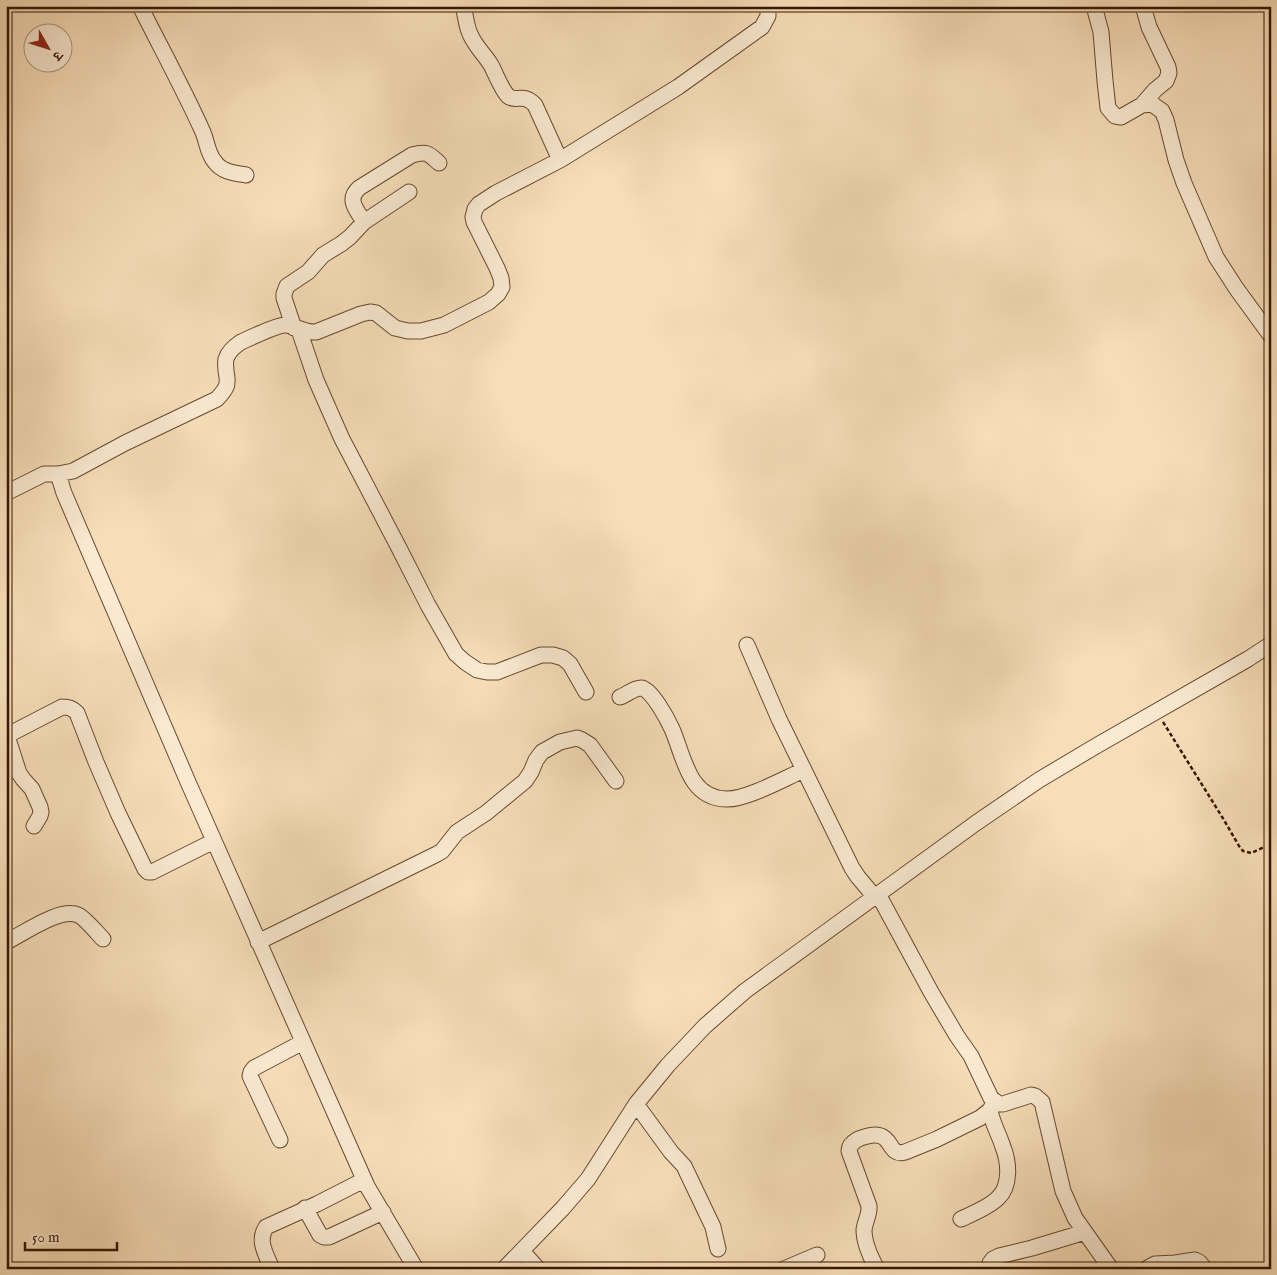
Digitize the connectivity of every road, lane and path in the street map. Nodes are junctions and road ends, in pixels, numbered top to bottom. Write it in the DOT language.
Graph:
graph roads {
  1 [pos="140,6"];
  2 [pos="464,6"];
  3 [pos="768,6"];
  4 [pos="1094,6"];
  5 [pos="1142,6"];
  6 [pos="1142,105"];
  7 [pos="560,160"];
  8 [pos="439,163"];
  9 [pos="246,175"];
  10 [pos="410,192"];
  11 [pos="364,222"];
  12 [pos="296,329"];
  13 [pos="1271,336"];
  14 [pos="58,474"];
  15 [pos="6,493"];
  16 [pos="1271,644"];
  17 [pos="747,645"];
  18 [pos="586,692"];
  19 [pos="620,698"];
  20 [pos="1157,712"];
  21 [pos="6,736"];
  22 [pos="804,770"];
  23 [pos="616,780"];
  24 [pos="34,826"];
  25 [pos="214,841"];
  26 [pos="1271,844"];
  27 [pos="876,895"];
  28 [pos="103,939"];
  29 [pos="6,942"];
  30 [pos="258,942"];
  31 [pos="303,1042"];
  32 [pos="636,1104"];
  33 [pos="992,1106"];
  34 [pos="280,1140"];
  35 [pos="364,1180"];
  36 [pos="305,1208"];
  37 [pos="383,1212"];
  38 [pos="961,1219"];
  39 [pos="1085,1232"];
  40 [pos="718,1249"];
  41 [pos="522,1251"];
  42 [pos="817,1255"];
  43 [pos="272,1269"];
  44 [pos="416,1269"];
  45 [pos="504,1269"];
  46 [pos="538,1269"];
  47 [pos="784,1269"];
  48 [pos="877,1269"];
  49 [pos="989,1269"];
  50 [pos="1111,1269"];
  51 [pos="1146,1269"];
  52 [pos="1205,1269"];
  1 -- 9 [label="street"];
  2 -- 7 [label="street"];
  3 -- 7 [label="street"];
  4 -- 6 [label="street"];
  5 -- 6 [label="street"];
  6 -- 13 [label="street"];
  7 -- 12 [label="street"];
  8 -- 11 [label="street"];
  10 -- 11 [label="street"];
  11 -- 12 [label="street"];
  12 -- 14 [label="street"];
  12 -- 18 [label="street"];
  14 -- 15 [label="street"];
  14 -- 25 [label="street"];
  16 -- 20 [label="street"];
  17 -- 22 [label="street"];
  19 -- 22 [label="street"];
  20 -- 26 [label="path"];
  20 -- 27 [label="street"];
  21 -- 24 [label="street"];
  21 -- 25 [label="street"];
  22 -- 27 [label="street"];
  23 -- 30 [label="street"];
  25 -- 30 [label="street"];
  27 -- 32 [label="street"];
  27 -- 33 [label="street"];
  28 -- 29 [label="street"];
  30 -- 31 [label="street"];
  31 -- 34 [label="street"];
  31 -- 35 [label="street"];
  32 -- 40 [label="street"];
  32 -- 41 [label="street"];
  33 -- 38 [label="street"];
  33 -- 39 [label="street"];
  33 -- 48 [label="street"];
  35 -- 36 [label="street"];
  35 -- 37 [label="street"];
  36 -- 37 [label="street"];
  36 -- 43 [label="street"];
  37 -- 44 [label="street"];
  39 -- 49 [label="street"];
  39 -- 50 [label="street"];
  41 -- 45 [label="street"];
  41 -- 46 [label="street"];
  42 -- 47 [label="street"];
  51 -- 52 [label="street"];
}
